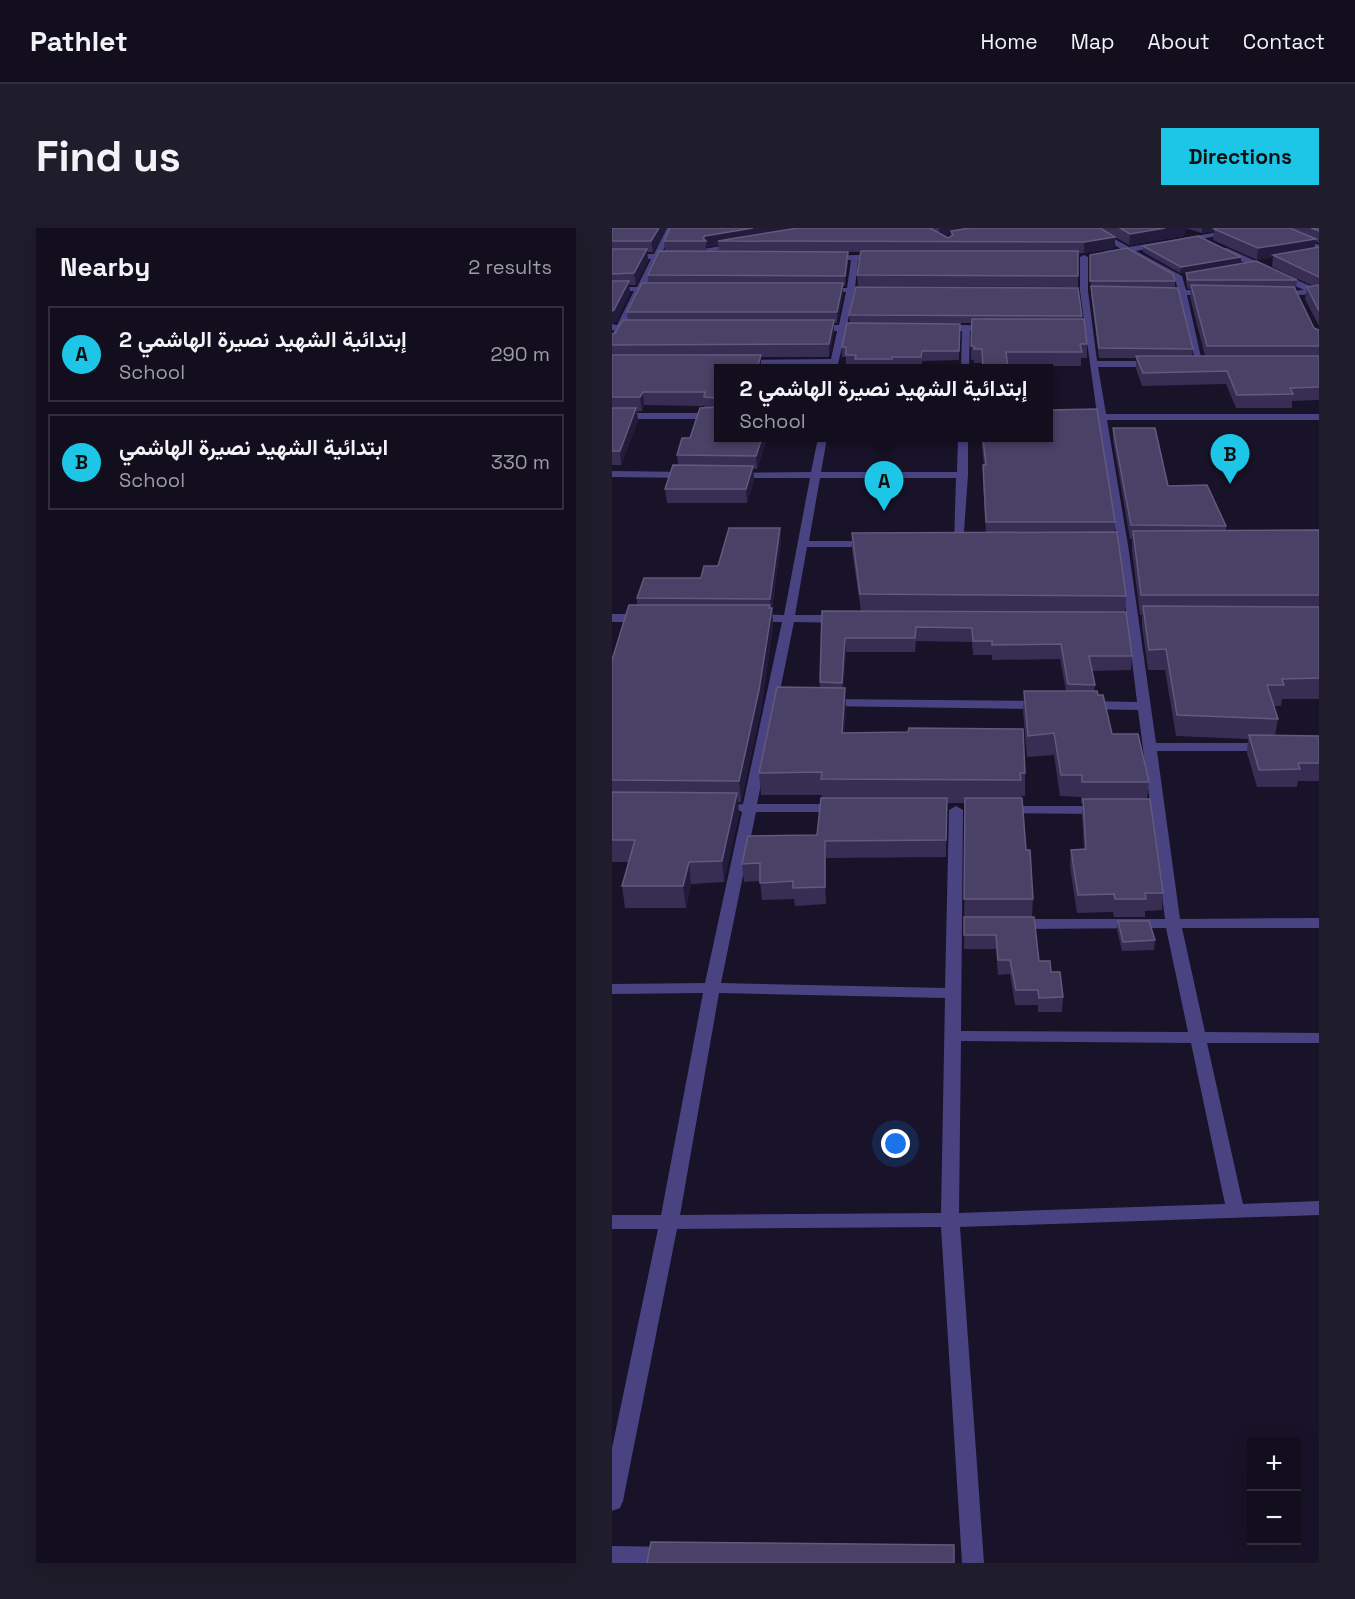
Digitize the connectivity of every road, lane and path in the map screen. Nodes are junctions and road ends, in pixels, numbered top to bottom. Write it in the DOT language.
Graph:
graph roads {
  1 [pos="671,228"];
  2 [pos="1090,228"];
  3 [pos="1256,228"];
  4 [pos="1271,228"];
  5 [pos="1187,233"];
  6 [pos="1197,237"];
  7 [pos="744,244"];
  8 [pos="1319,248"];
  9 [pos="1129,249"];
  10 [pos="1319,254"];
  11 [pos="612,256"];
  12 [pos="658,256"];
  13 [pos="1092,256"];
  14 [pos="1308,256"];
  15 [pos="720,257"];
  16 [pos="855,257"];
  17 [pos="889,257"];
  18 [pos="1073,257"];
  19 [pos="823,258"];
  20 [pos="1276,262"];
  21 [pos="1255,265"];
  22 [pos="1244,267"];
  23 [pos="1190,277"];
  24 [pos="1179,279"];
  25 [pos="612,289"];
  26 [pos="641,289"];
  27 [pos="673,290"];
  28 [pos="817,290"];
  29 [pos="851,290"];
  30 [pos="886,290"];
  31 [pos="1073,291"];
  32 [pos="1084,291"];
  33 [pos="1095,291"];
  34 [pos="1149,292"];
  35 [pos="1180,292"];
  36 [pos="1318,292"];
  37 [pos="1226,293"];
  38 [pos="1271,294"];
  39 [pos="1297,295"];
  40 [pos="1302,305"];
  41 [pos="615,327"];
  42 [pos="650,328"];
  43 [pos="806,328"];
  44 [pos="841,328"];
  45 [pos="875,328"];
  46 [pos="932,328"];
  47 [pos="966,328"];
  48 [pos="999,328"];
  49 [pos="1077,329"];
  50 [pos="1088,329"];
  51 [pos="612,342"];
  52 [pos="729,363"];
  53 [pos="782,364"];
  54 [pos="834,364"];
  55 [pos="965,364"];
  56 [pos="1093,364"];
  57 [pos="1164,364"];
  58 [pos="1188,364"];
  59 [pos="1200,364"];
  60 [pos="1211,364"];
  61 [pos="612,416"];
  62 [pos="714,416"];
  63 [pos="1080,417"];
  64 [pos="1101,417"];
  65 [pos="1319,417"];
  66 [pos="821,442"];
  67 [pos="963,442"];
  68 [pos="612,474"];
  69 [pos="816,474"];
  70 [pos="702,475"];
  71 [pos="724,475"];
  72 [pos="963,475"];
  73 [pos="802,544"];
  74 [pos="881,544"];
  75 [pos="960,544"];
  76 [pos="612,618"];
  77 [pos="659,618"];
  78 [pos="742,618"];
  79 [pos="789,618"];
  80 [pos="860,619"];
  81 [pos="806,703"];
  82 [pos="1144,706"];
  83 [pos="1149,747"];
  84 [pos="1285,747"];
  85 [pos="727,808"];
  86 [pos="750,808"];
  87 [pos="855,808"];
  88 [pos="956,810"];
  89 [pos="992,810"];
  90 [pos="1121,810"];
  91 [pos="1319,923"];
  92 [pos="1000,924"];
  93 [pos="1173,924"];
  94 [pos="712,988"];
  95 [pos="612,989"];
  96 [pos="952,993"];
  97 [pos="952,1036"];
  98 [pos="1198,1038"];
  99 [pos="1319,1038"];
  100 [pos="1319,1208"];
  101 [pos="1236,1212"];
  102 [pos="950,1220"];
  103 [pos="669,1221"];
  104 [pos="612,1222"];
  105 [pos="612,1501"];
  106 [pos="612,1556"];
  107 [pos="693,1557"];
  108 [pos="950,1561"];
  109 [pos="973,1562"];
  1 -- 12 [label="street"];
  2 -- 9 [label="street"];
  3 -- 6 [label="street"];
  4 -- 8 [label="street"];
  5 -- 6 [label="street"];
  6 -- 9 [label="street"];
  6 -- 21 [label="street"];
  7 -- 12 [label="street"];
  9 -- 13 [label="street"];
  9 -- 24 [label="street"];
  10 -- 14 [label="street"];
  11 -- 12 [label="street"];
  12 -- 15 [label="street"];
  12 -- 26 [label="street"];
  13 -- 18 [label="street"];
  13 -- 32 [label="street"];
  16 -- 17 [label="street"];
  16 -- 19 [label="street"];
  16 -- 29 [label="street"];
  20 -- 21 [label="street"];
  21 -- 22 [label="street"];
  21 -- 36 [label="street"];
  23 -- 24 [label="street"];
  24 -- 35 [label="street"];
  25 -- 26 [label="street"];
  26 -- 27 [label="street"];
  26 -- 41 [label="street"];
  28 -- 29 [label="street"];
  29 -- 30 [label="street"];
  29 -- 44 [label="street"];
  31 -- 32 [label="street"];
  32 -- 33 [label="street"];
  32 -- 50 [label="street"];
  34 -- 35 [label="street"];
  35 -- 37 [label="street"];
  35 -- 59 [label="street"];
  36 -- 39 [label="street"];
  38 -- 39 [label="street"];
  39 -- 40 [label="street"];
  41 -- 42 [label="street"];
  41 -- 51 [label="street"];
  43 -- 44 [label="street"];
  44 -- 45 [label="street"];
  44 -- 54 [label="street"];
  46 -- 47 [label="street"];
  47 -- 48 [label="street"];
  47 -- 55 [label="street"];
  49 -- 50 [label="street"];
  50 -- 56 [label="street"];
  52 -- 53 [label="street"];
  56 -- 57 [label="street"];
  56 -- 64 [label="street"];
  58 -- 59 [label="street"];
  59 -- 60 [label="street"];
  61 -- 62 [label="street"];
  63 -- 64 [label="street"];
  64 -- 65 [label="street"];
  64 -- 82 [label="street"];
  66 -- 69 [label="street"];
  67 -- 72 [label="street"];
  68 -- 70 [label="street"];
  69 -- 71 [label="street"];
  69 -- 72 [label="street"];
  69 -- 73 [label="street"];
  72 -- 75 [label="street"];
  73 -- 74 [label="street"];
  73 -- 79 [label="street"];
  76 -- 77 [label="street"];
  78 -- 79 [label="street"];
  79 -- 80 [label="street"];
  79 -- 86 [label="street"];
  81 -- 82 [label="street"];
  82 -- 83 [label="street"];
  83 -- 84 [label="street"];
  83 -- 93 [label="street"];
  85 -- 86 [label="street"];
  86 -- 87 [label="street"];
  86 -- 94 [label="street"];
  88 -- 96 [label="street"];
  89 -- 90 [label="street"];
  91 -- 93 [label="street"];
  92 -- 93 [label="street"];
  93 -- 98 [label="street"];
  94 -- 95 [label="street"];
  94 -- 96 [label="street"];
  94 -- 103 [label="street"];
  96 -- 97 [label="street"];
  97 -- 98 [label="street"];
  97 -- 102 [label="street"];
  98 -- 99 [label="street"];
  98 -- 101 [label="street"];
  100 -- 101 [label="street"];
  101 -- 102 [label="street"];
  102 -- 103 [label="street"];
  102 -- 109 [label="street"];
  103 -- 104 [label="street"];
  103 -- 105 [label="street"];
  106 -- 107 [label="street"];
  108 -- 109 [label="street"];
}
